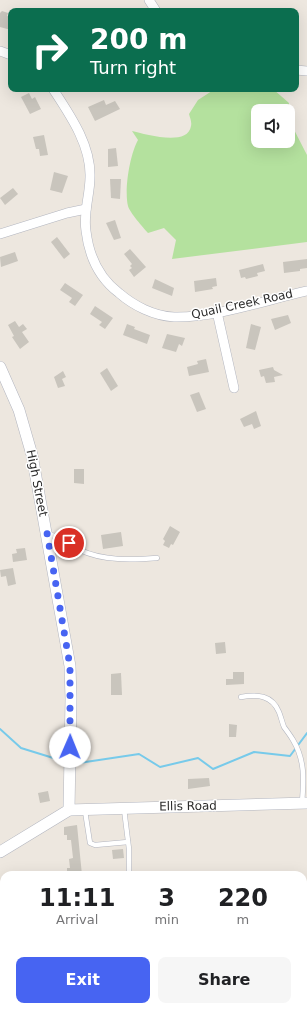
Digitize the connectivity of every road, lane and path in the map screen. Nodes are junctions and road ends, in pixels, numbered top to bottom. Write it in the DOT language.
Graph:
graph roads {
  1 [pos="56,92"];
  2 [pos="86,209"];
  3 [pos="0,234"];
  4 [pos="307,291"];
  5 [pos="217,312"];
  6 [pos="0,368"];
  7 [pos="234,388"];
  8 [pos="47,533"];
  9 [pos="157,558"];
  10 [pos="241,697"];
  11 [pos="304,803"];
  12 [pos="124,808"];
  13 [pos="85,809"];
  14 [pos="69,810"];
  15 [pos="128,842"];
  16 [pos="0,852"];
  17 [pos="129,871"];
  1 -- 2 [label="street, Quail Creek Road"];
  2 -- 3 [label="street"];
  2 -- 5 [label="street, Quail Creek Road"];
  4 -- 5 [label="street, Quail Creek Road"];
  5 -- 7 [label="street"];
  6 -- 8 [label="street, High Street"];
  8 -- 9 [label="lane"];
  8 -- 14 [label="street, High Street"];
  10 -- 11 [label="lane"];
  11 -- 12 [label="street, Ellis Road"];
  12 -- 13 [label="street, Ellis Road"];
  12 -- 15 [label="lane"];
  13 -- 14 [label="street, Ellis Road"];
  13 -- 15 [label="lane"];
  14 -- 16 [label="street"];
  15 -- 17 [label="lane"];
}
